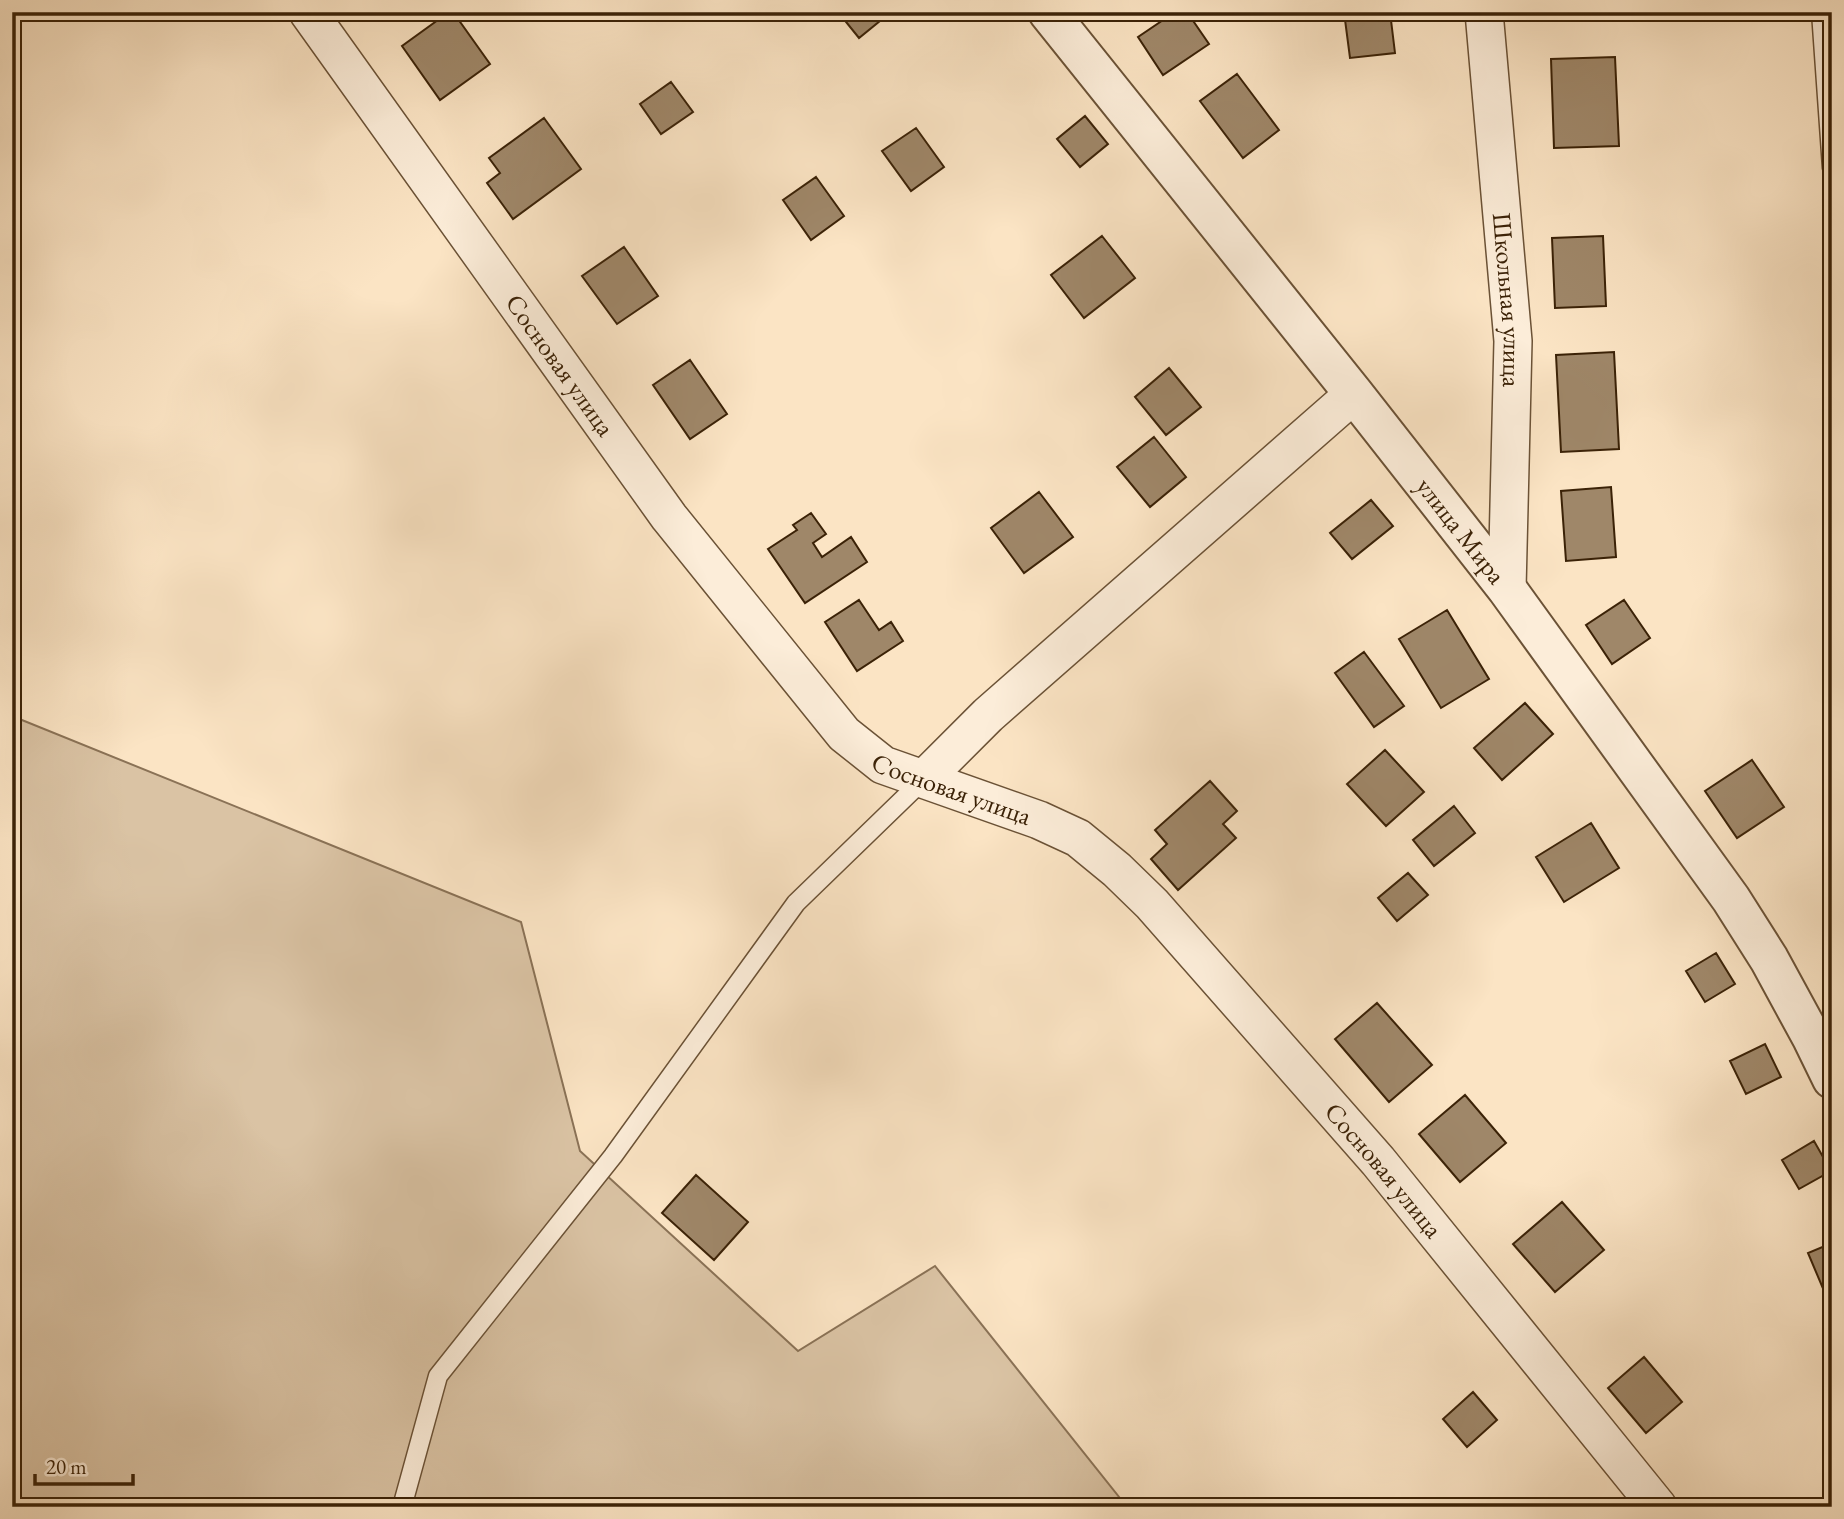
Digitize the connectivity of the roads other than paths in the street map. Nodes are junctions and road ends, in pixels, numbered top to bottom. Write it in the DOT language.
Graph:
graph roads {
  1 [pos="308,12"];
  2 [pos="1048,12"];
  3 [pos="1483,12"];
  4 [pos="1821,12"];
  5 [pos="1832,168"];
  6 [pos="1354,394"];
  7 [pos="1507,589"];
  8 [pos="924,779"];
  9 [pos="1832,1079"];
  10 [pos="402,1507"];
  11 [pos="1658,1507"];
  1 -- 8 [label="street, Сосновая улица"];
  2 -- 6 [label="street, улица Мира"];
  3 -- 7 [label="street, Школьная улица"];
  4 -- 5 [label="lane"];
  6 -- 7 [label="street, улица Мира"];
  6 -- 8 [label="street"];
  7 -- 9 [label="street, улица Мира"];
  8 -- 10 [label="lane"];
  8 -- 11 [label="street, Сосновая улица"];
}
